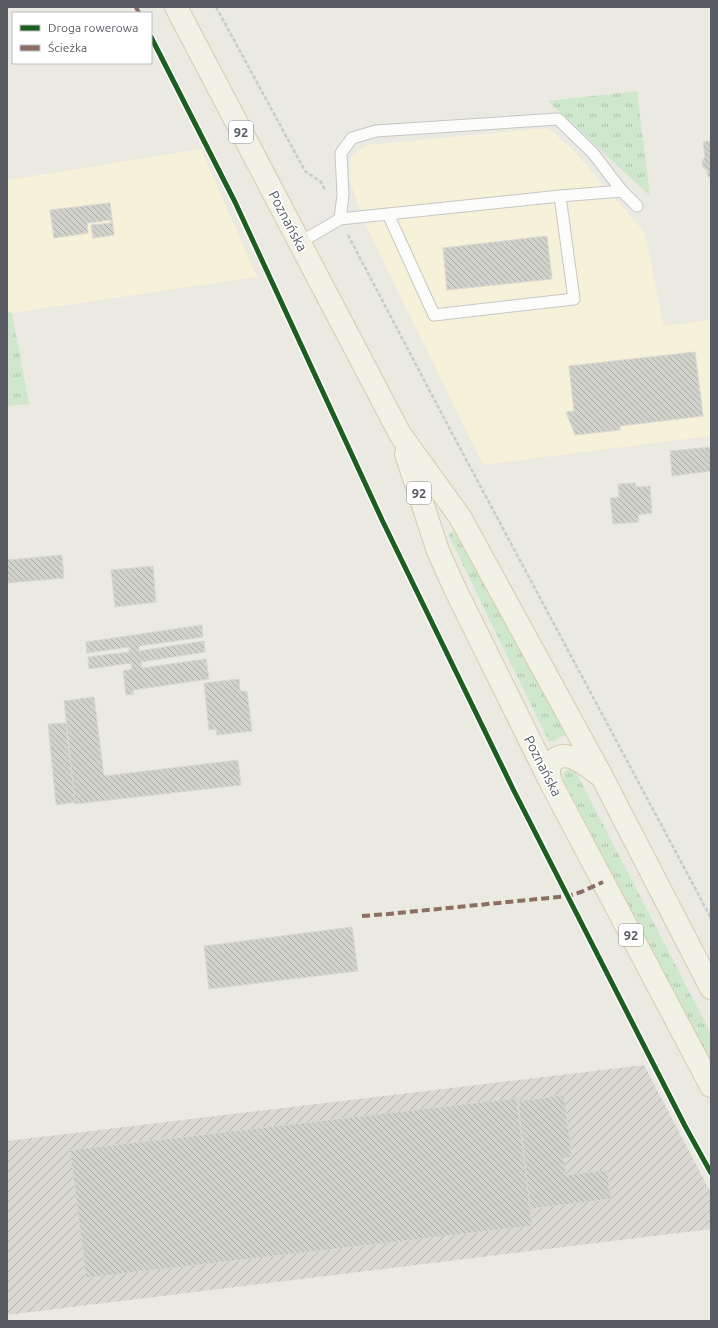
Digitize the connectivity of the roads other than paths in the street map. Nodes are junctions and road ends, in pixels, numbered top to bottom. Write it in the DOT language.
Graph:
graph roads {
  1 [pos="176,7"];
  2 [pos="622,191"];
  3 [pos="560,196"];
  4 [pos="637,206"];
  5 [pos="388,214"];
  6 [pos="340,219"];
  7 [pos="298,241"];
  8 [pos="400,434"];
  9 [pos="601,775"];
  10 [pos="552,784"];
  11 [pos="711,988"];
  12 [pos="711,1086"];
  1 -- 7 [label="main road, Poznańska / 92"];
  2 -- 3 [label="lane"];
  2 -- 4 [label="lane"];
  2 -- 6 [label="lane"];
  3 -- 5 [label="lane"];
  3 -- 5 [label="lane"];
  5 -- 6 [label="lane"];
  6 -- 7 [label="lane"];
  7 -- 8 [label="main road, Poznańska / 92"];
  8 -- 9 [label="main road, Poznańska / 92"];
  8 -- 10 [label="main road, Poznańska / 92"];
  9 -- 10 [label="main road"];
  9 -- 11 [label="main road, Poznańska / 92"];
  10 -- 12 [label="main road, Poznańska / 92"];
}
